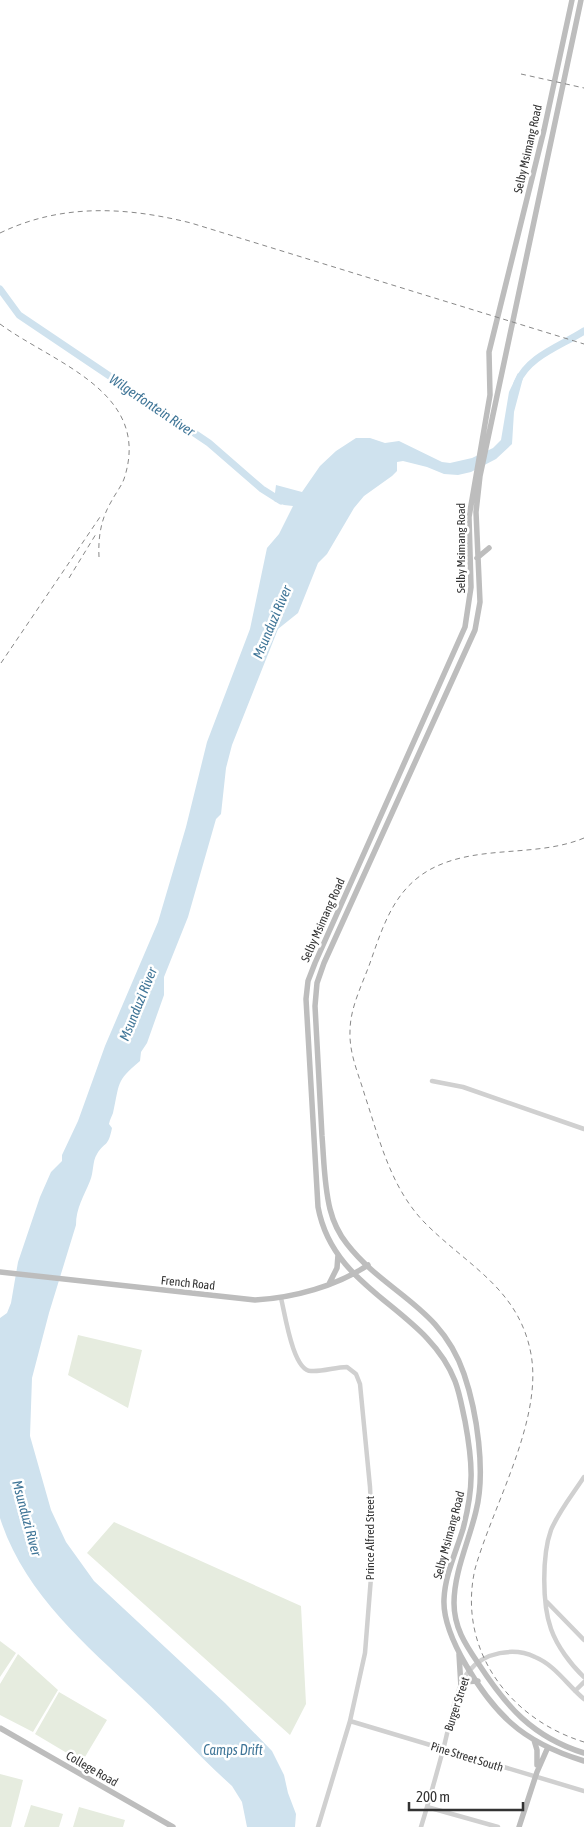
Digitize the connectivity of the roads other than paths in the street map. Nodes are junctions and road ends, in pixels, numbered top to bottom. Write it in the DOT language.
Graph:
graph roads {
  1 [pos="572,0"];
  2 [pos="581,0"];
  3 [pos="483,448"];
  4 [pos="477,477"];
  5 [pos="476,525"];
  6 [pos="469,548"];
  7 [pos="488,548"];
  8 [pos="477,558"];
  9 [pos="432,1080"];
  10 [pos="584,1129"];
  11 [pos="338,1255"];
  12 [pos="368,1265"];
  13 [pos="0,1272"];
  14 [pos="354,1275"];
  15 [pos="329,1284"];
  16 [pos="281,1298"];
  17 [pos="584,1477"];
  18 [pos="547,1602"];
  19 [pos="584,1640"];
  20 [pos="459,1649"];
  21 [pos="478,1663"];
  22 [pos="470,1669"];
  23 [pos="584,1677"];
  24 [pos="478,1681"];
  25 [pos="584,1682"];
  26 [pos="462,1685"];
  27 [pos="574,1691"];
  28 [pos="584,1699"];
  29 [pos="350,1721"];
  30 [pos="0,1728"];
  31 [pos="534,1739"];
  32 [pos="548,1747"];
  33 [pos="444,1749"];
  34 [pos="584,1753"];
  35 [pos="584,1761"];
  36 [pos="536,1774"];
  37 [pos="584,1791"];
  38 [pos="427,1807"];
  39 [pos="173,1827"];
  40 [pos="318,1827"];
  41 [pos="421,1827"];
  42 [pos="498,1827"];
  43 [pos="519,1827"];
  1 -- 3 [label="main road, Selby Msimang Road"];
  2 -- 3 [label="main road, Selby Msimang Road"];
  3 -- 4 [label="main road, Selby Msimang Road"];
  4 -- 5 [label="main road, Selby Msimang Road"];
  4 -- 6 [label="main road, Selby Msimang Road"];
  5 -- 6 [label="main road"];
  5 -- 8 [label="main road, Selby Msimang Road"];
  6 -- 11 [label="main road, Selby Msimang Road"];
  7 -- 8 [label="main road"];
  8 -- 12 [label="main road, Selby Msimang Road"];
  9 -- 10 [label="street"];
  11 -- 14 [label="main road, Selby Msimang Road"];
  11 -- 15 [label="main road"];
  12 -- 14 [label="main road, French Road"];
  12 -- 21 [label="main road, Selby Msimang Road"];
  13 -- 16 [label="main road, French Road"];
  14 -- 15 [label="main road, French Road"];
  14 -- 20 [label="main road, Selby Msimang Road"];
  15 -- 16 [label="main road, French Road"];
  16 -- 29 [label="street, Prince Alfred Street"];
  17 -- 18 [label="street"];
  18 -- 19 [label="street"];
  18 -- 23 [label="street"];
  20 -- 22 [label="main road, Selby Msimang Road"];
  20 -- 26 [label="main road"];
  21 -- 22 [label="street"];
  21 -- 27 [label="street"];
  21 -- 34 [label="main road, Selby Msimang Road"];
  22 -- 24 [label="main road, Selby Msimang Road"];
  22 -- 26 [label="street, Burger Street"];
  24 -- 26 [label="main road"];
  24 -- 31 [label="main road, Selby Msimang Road"];
  25 -- 27 [label="street"];
  26 -- 33 [label="street, Burger Street"];
  27 -- 28 [label="street"];
  29 -- 33 [label="street, Pine Street South"];
  29 -- 40 [label="street, Prince Alfred Street"];
  30 -- 39 [label="main road, College Road"];
  31 -- 32 [label="main road, Selby Msimang Road"];
  31 -- 36 [label="main road"];
  32 -- 35 [label="main road, Selby Msimang Road"];
  32 -- 36 [label="main road"];
  33 -- 36 [label="street, Pine Street South"];
  33 -- 38 [label="street, Burger Street"];
  36 -- 37 [label="street, Pine Street South"];
  36 -- 43 [label="main road"];
  38 -- 41 [label="street, Burger Street"];
  38 -- 42 [label="street"];
}
